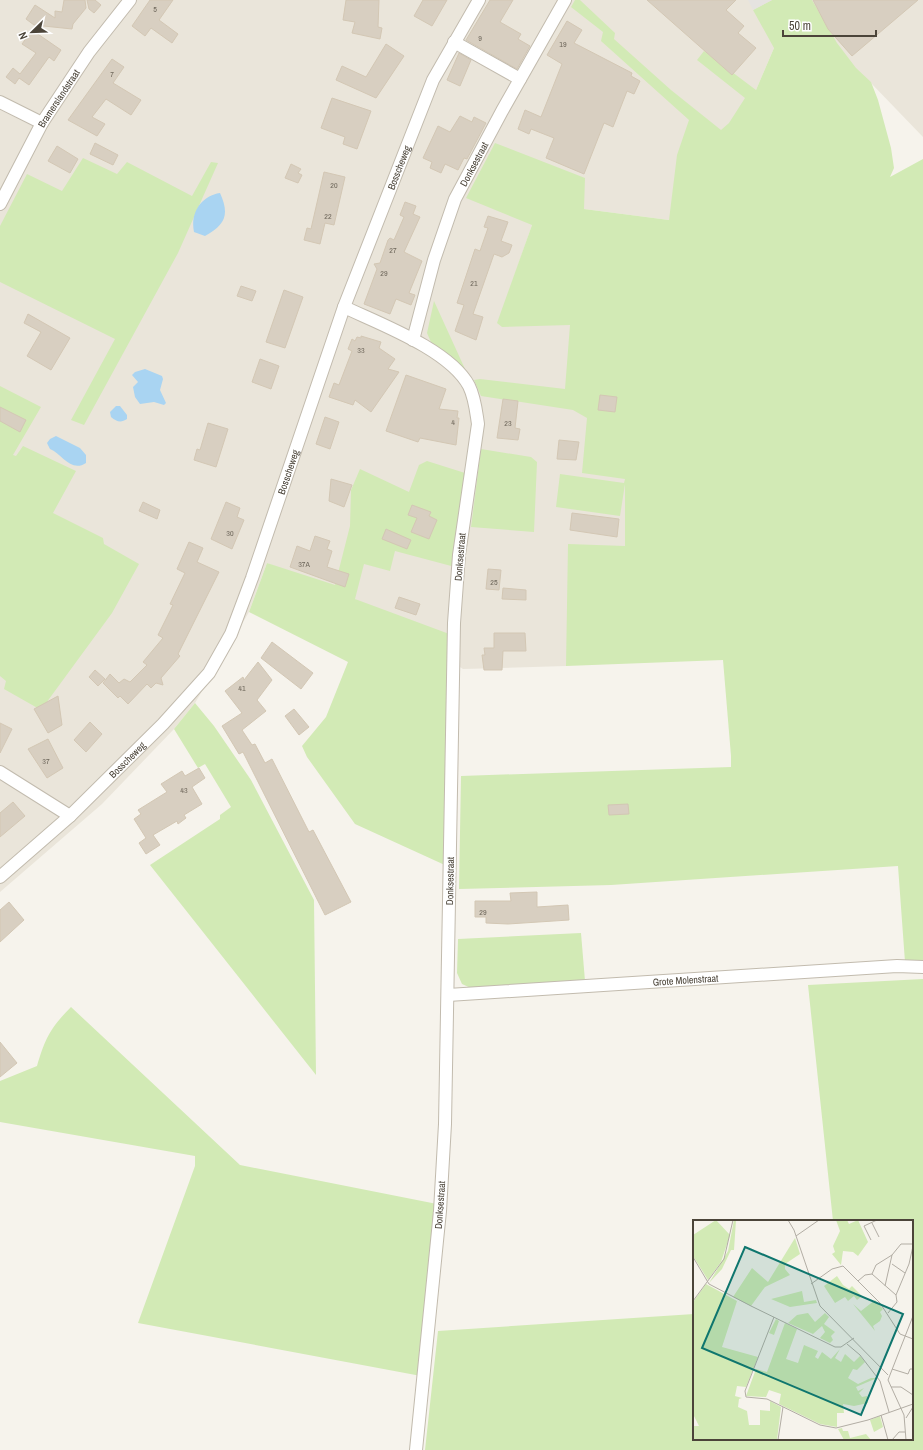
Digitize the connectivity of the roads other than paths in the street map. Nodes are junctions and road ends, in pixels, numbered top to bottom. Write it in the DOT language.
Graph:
graph roads {
  1 [pos="130,0"];
  2 [pos="478,0"];
  3 [pos="565,0"];
  4 [pos="454,42"];
  5 [pos="520,79"];
  6 [pos="0,102"];
  7 [pos="42,124"];
  8 [pos="0,204"];
  9 [pos="344,307"];
  10 [pos="413,340"];
  11 [pos="0,772"];
  12 [pos="70,816"];
  13 [pos="0,877"];
  14 [pos="923,967"];
  15 [pos="448,995"];
  16 [pos="416,1450"];
  1 -- 7 [label="street, Bramerslandstraat"];
  2 -- 4 [label="street, Bosscheweg"];
  3 -- 5 [label="street, Donksestraat"];
  4 -- 5 [label="street"];
  4 -- 9 [label="street, Bosscheweg"];
  5 -- 10 [label="street, Donksestraat"];
  6 -- 7 [label="street"];
  7 -- 8 [label="street, Bramerslandstraat"];
  9 -- 10 [label="street, Donksestraat"];
  9 -- 12 [label="street, Bosscheweg"];
  10 -- 15 [label="street, Donksestraat"];
  11 -- 12 [label="street"];
  12 -- 13 [label="street, Bosscheweg"];
  14 -- 15 [label="street, Grote Molenstraat"];
  15 -- 16 [label="street, Donksestraat"];
}
